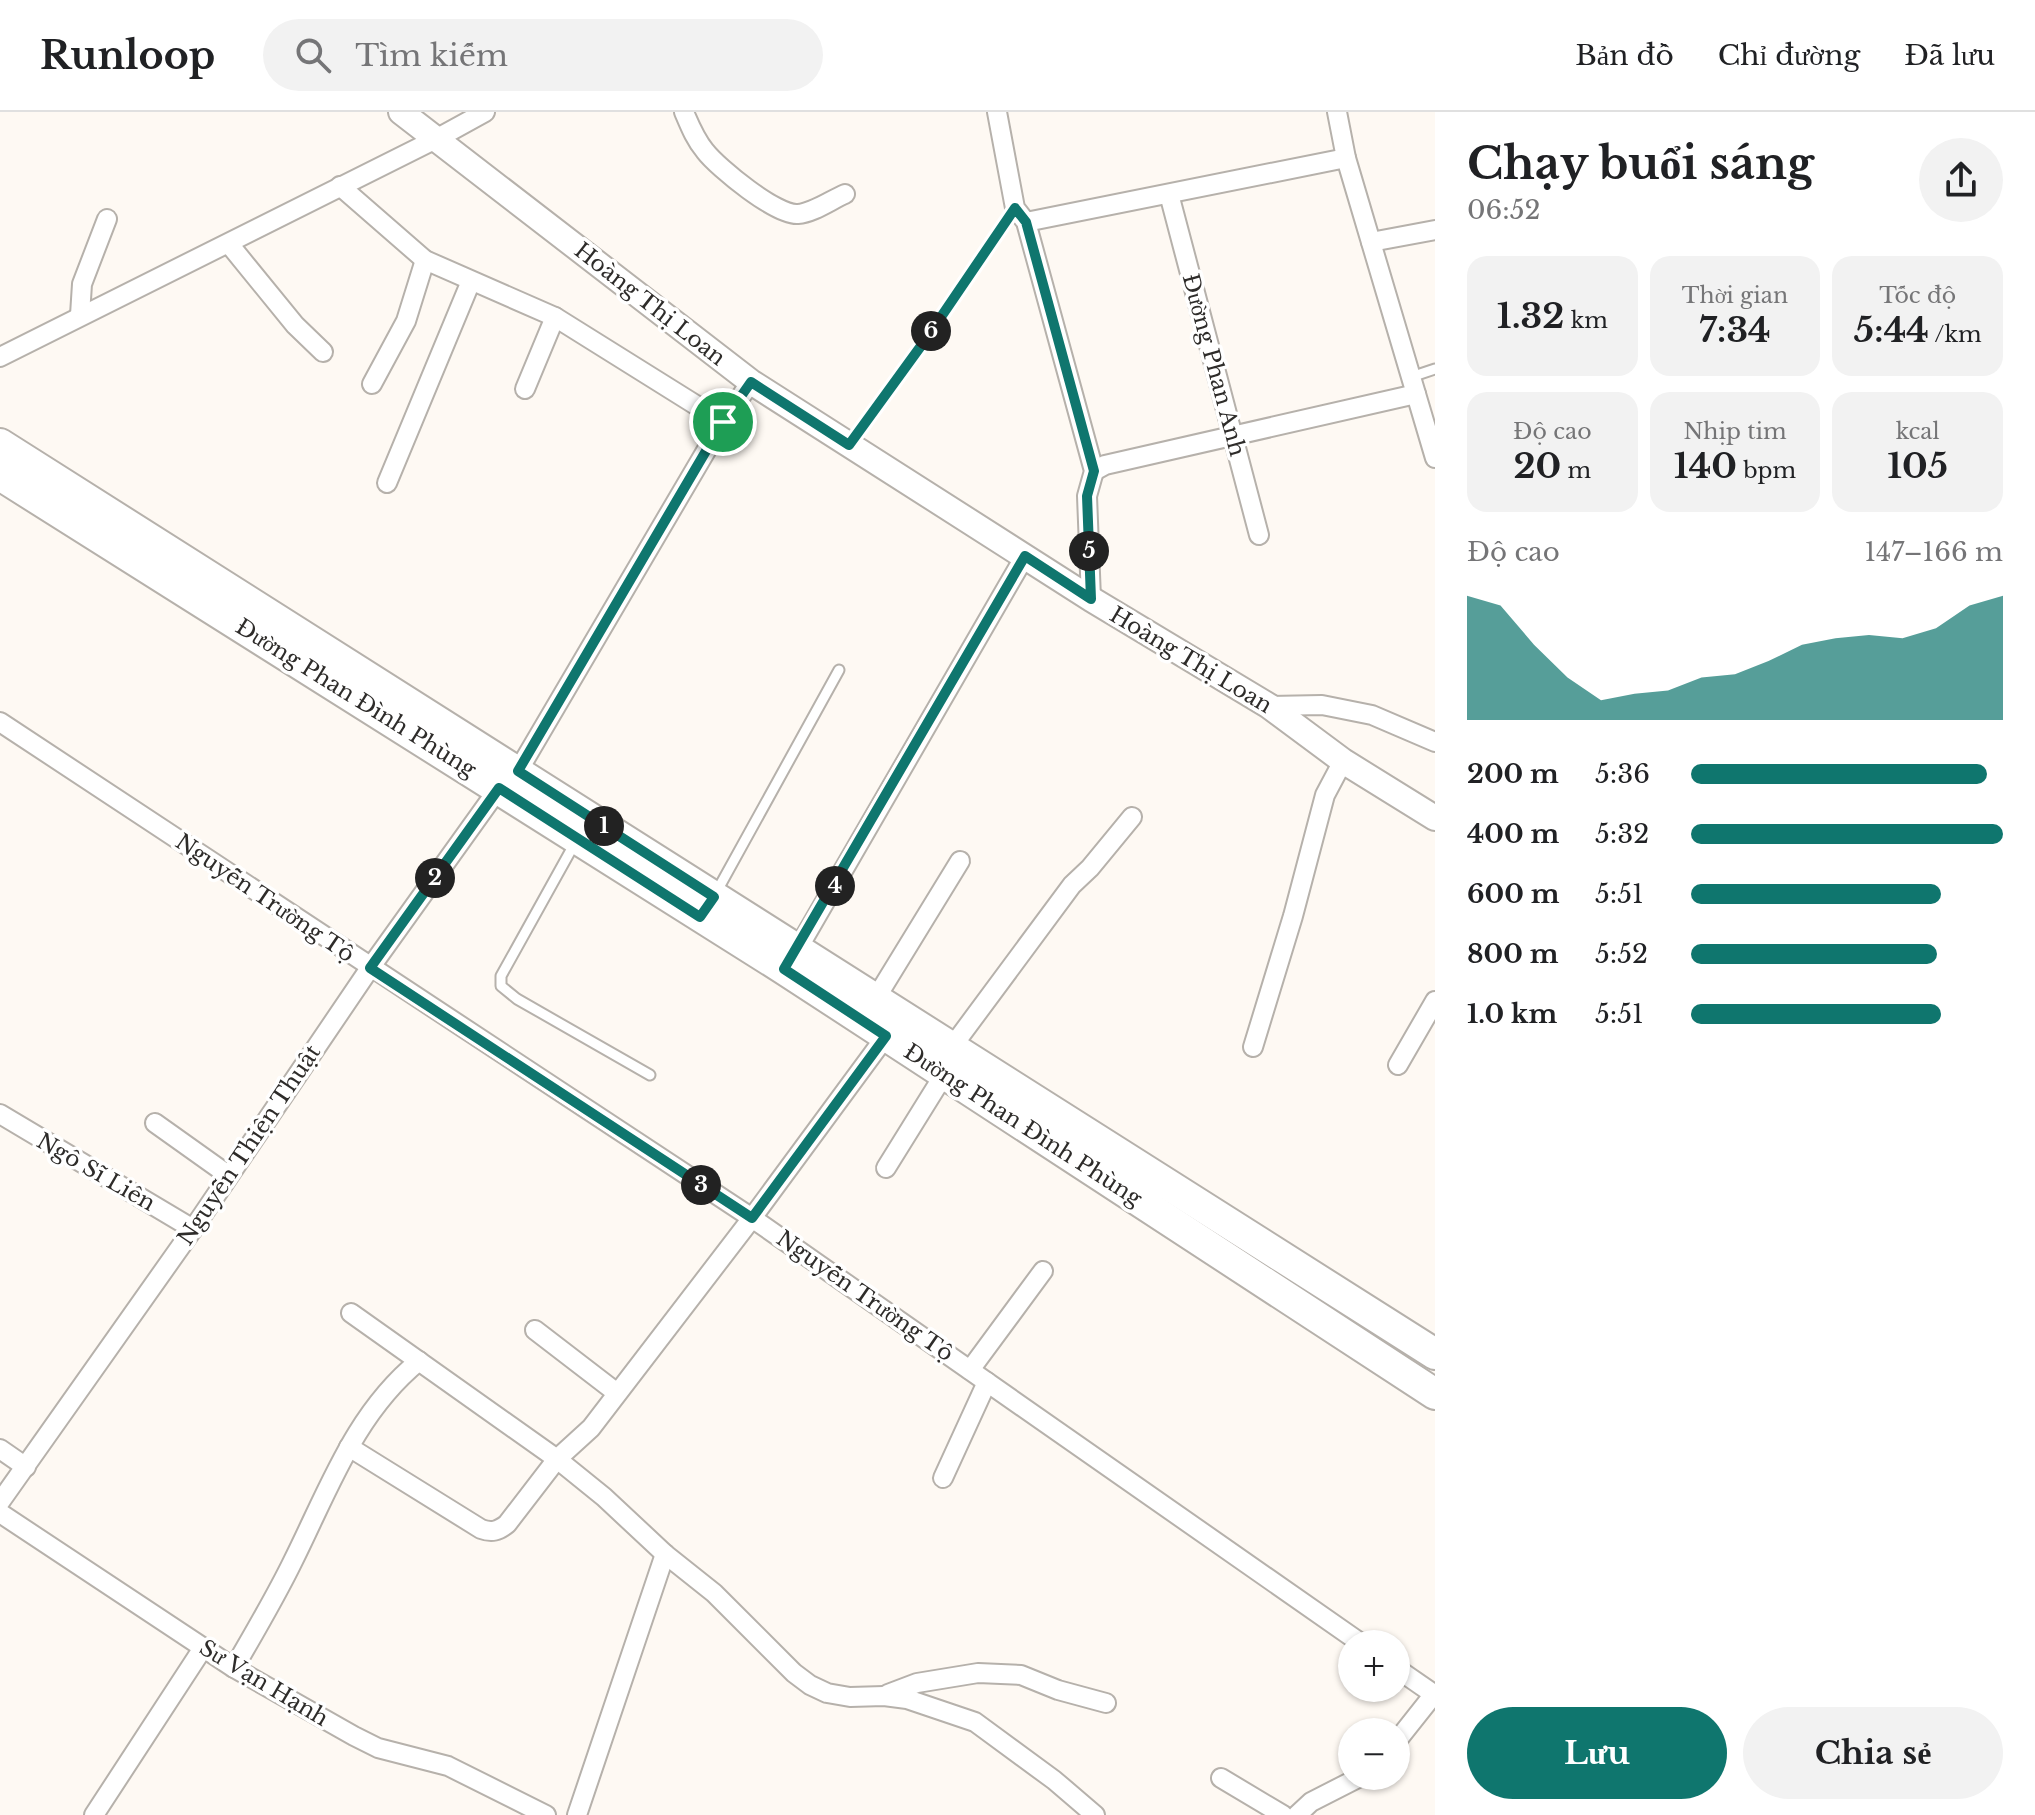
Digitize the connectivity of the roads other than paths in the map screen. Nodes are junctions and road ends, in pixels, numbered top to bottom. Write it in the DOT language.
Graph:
graph roads {
  1 [pos="401,112"];
  2 [pos="485,112"];
  3 [pos="684,112"];
  4 [pos="997,112"];
  5 [pos="1337,112"];
  6 [pos="436,139"];
  7 [pos="1346,158"];
  8 [pos="340,186"];
  9 [pos="845,194"];
  10 [pos="1169,194"];
  11 [pos="1020,215"];
  12 [pos="107,219"];
  13 [pos="1435,230"];
  14 [pos="1371,242"];
  15 [pos="229,244"];
  16 [pos="425,260"];
  17 [pos="471,281"];
  18 [pos="80,315"];
  19 [pos="555,317"];
  20 [pos="323,352"];
  21 [pos="0,357"];
  22 [pos="1435,369"];
  23 [pos="751,382"];
  24 [pos="372,384"];
  25 [pos="1413,385"];
  26 [pos="525,389"];
  27 [pos="723,422"];
  28 [pos="1232,436"];
  29 [pos="0,444"];
  30 [pos="849,445"];
  31 [pos="1435,458"];
  32 [pos="1094,471"];
  33 [pos="0,475"];
  34 [pos="387,483"];
  35 [pos="1259,535"];
  36 [pos="1025,556"];
  37 [pos="1091,599"];
  38 [pos="839,670"];
  39 [pos="1269,706"];
  40 [pos="0,722"];
  41 [pos="1435,742"];
  42 [pos="1343,761"];
  43 [pos="509,779"];
  44 [pos="1132,817"];
  45 [pos="1435,818"];
  46 [pos="577,838"];
  47 [pos="960,861"];
  48 [pos="707,907"];
  49 [pos="791,959"];
  50 [pos="370,968"];
  51 [pos="876,998"];
  52 [pos="1435,1001"];
  53 [pos="886,1036"];
  54 [pos="1253,1047"];
  55 [pos="948,1060"];
  56 [pos="1398,1065"];
  57 [pos="650,1075"];
  58 [pos="0,1114"];
  59 [pos="155,1123"];
  60 [pos="886,1168"];
  61 [pos="228,1175"];
  62 [pos="752,1218"];
  63 [pos="193,1229"];
  64 [pos="1043,1271"];
  65 [pos="351,1313"];
  66 [pos="535,1330"];
  67 [pos="1435,1354"];
  68 [pos="419,1361"];
  69 [pos="970,1370"];
  70 [pos="987,1382"];
  71 [pos="617,1393"];
  72 [pos="1435,1394"];
  73 [pos="349,1447"];
  74 [pos="0,1449"];
  75 [pos="557,1459"];
  76 [pos="26,1467"];
  77 [pos="943,1478"];
  78 [pos="0,1502"];
  79 [pos="0,1513"];
  80 [pos="665,1554"];
  81 [pos="1342,1630"];
  82 [pos="203,1648"];
  83 [pos="234,1668"];
  84 [pos="1410,1678"];
  85 [pos="1435,1695"];
  86 [pos="884,1696"];
  87 [pos="1106,1703"];
  88 [pos="1410,1725"];
  89 [pos="1221,1778"];
  90 [pos="1338,1788"];
  91 [pos="94,1815"];
  92 [pos="546,1815"];
  93 [pos="577,1815"];
  94 [pos="1095,1815"];
  95 [pos="1283,1815"];
  96 [pos="1297,1815"];
  1 -- 6 [label="street, Hoàng Thị Loan"];
  2 -- 6 [label="street"];
  3 -- 9 [label="street"];
  4 -- 11 [label="street"];
  5 -- 7 [label="street"];
  6 -- 8 [label="street"];
  6 -- 23 [label="street, Hoàng Thị Loan"];
  7 -- 10 [label="street"];
  7 -- 14 [label="street"];
  8 -- 15 [label="street"];
  8 -- 16 [label="street"];
  10 -- 11 [label="street"];
  10 -- 28 [label="street, Đường Phan Anh"];
  11 -- 30 [label="lane"];
  11 -- 32 [label="street"];
  12 -- 18 [label="street"];
  13 -- 14 [label="street"];
  14 -- 25 [label="street"];
  15 -- 18 [label="street"];
  15 -- 20 [label="street"];
  16 -- 17 [label="street"];
  16 -- 24 [label="street"];
  17 -- 19 [label="street"];
  17 -- 34 [label="street"];
  18 -- 21 [label="street"];
  19 -- 26 [label="street"];
  19 -- 27 [label="street"];
  22 -- 25 [label="lane"];
  23 -- 27 [label="street, Nguyễn Thiện Thuật"];
  23 -- 30 [label="street, Hoàng Thị Loan"];
  25 -- 28 [label="street"];
  25 -- 31 [label="street"];
  27 -- 43 [label="street, Nguyễn Thiện Thuật"];
  28 -- 32 [label="street"];
  28 -- 35 [label="street, Đường Phan Anh"];
  29 -- 43 [label="main road, Đường Phan Đình Phùng"];
  30 -- 36 [label="street, Hoàng Thị Loan"];
  32 -- 37 [label="street"];
  33 -- 43 [label="main road, Đường Phan Đình Phùng"];
  36 -- 37 [label="street, Hoàng Thị Loan"];
  36 -- 49 [label="street"];
  37 -- 39 [label="street, Hoàng Thị Loan"];
  38 -- 48 [label="lane"];
  39 -- 41 [label="street"];
  39 -- 42 [label="street, Hoàng Thị Loan"];
  40 -- 50 [label="street, Nguyễn Trường Tộ"];
  42 -- 45 [label="street, Hoàng Thị Loan"];
  42 -- 54 [label="street"];
  43 -- 46 [label="main road, Đường Phan Đình Phùng"];
  43 -- 48 [label="main road, Đường Phan Đình Phùng"];
  43 -- 50 [label="street, Nguyễn Thiện Thuật"];
  44 -- 55 [label="street"];
  46 -- 48 [label="main road, Đường Phan Đình Phùng"];
  46 -- 57 [label="lane"];
  47 -- 51 [label="street"];
  48 -- 49 [label="main road, Đường Phan Đình Phùng"];
  49 -- 51 [label="main road, Đường Phan Đình Phùng"];
  49 -- 53 [label="main road, Đường Phan Đình Phùng"];
  50 -- 61 [label="street, Nguyễn Thiện Thuật"];
  50 -- 62 [label="street, Nguyễn Trường Tộ"];
  51 -- 55 [label="main road, Đường Phan Đình Phùng"];
  52 -- 56 [label="street"];
  53 -- 55 [label="main road, Đường Phan Đình Phùng"];
  53 -- 62 [label="street"];
  55 -- 60 [label="street"];
  55 -- 67 [label="main road, Đường Phan Đình Phùng"];
  55 -- 72 [label="main road, Đường Phan Đình Phùng"];
  58 -- 63 [label="street, Ngô Sĩ Liên"];
  59 -- 61 [label="street"];
  61 -- 63 [label="street, Nguyễn Thiện Thuật"];
  62 -- 69 [label="street, Nguyễn Trường Tộ"];
  62 -- 71 [label="street"];
  63 -- 76 [label="street, Nguyễn Thiện Thuật"];
  64 -- 69 [label="street"];
  65 -- 68 [label="street"];
  66 -- 71 [label="street"];
  68 -- 73 [label="street"];
  68 -- 75 [label="street"];
  69 -- 70 [label="street, Nguyễn Trường Tộ"];
  70 -- 77 [label="street"];
  70 -- 81 [label="street, Nguyễn Trường Tộ"];
  71 -- 75 [label="street"];
  73 -- 75 [label="street"];
  73 -- 83 [label="street"];
  74 -- 76 [label="street"];
  75 -- 80 [label="street"];
  76 -- 78 [label="street, Nguyễn Thiện Thuật"];
  79 -- 82 [label="street, Sư Vạn Hạnh"];
  80 -- 86 [label="street"];
  80 -- 93 [label="street"];
  82 -- 83 [label="street, Sư Vạn Hạnh"];
  82 -- 91 [label="street"];
  83 -- 92 [label="street, Sư Vạn Hạnh"];
  84 -- 85 [label="street"];
  85 -- 88 [label="street"];
  86 -- 87 [label="street"];
  86 -- 94 [label="street"];
  89 -- 95 [label="street"];
  90 -- 96 [label="street"];
}
